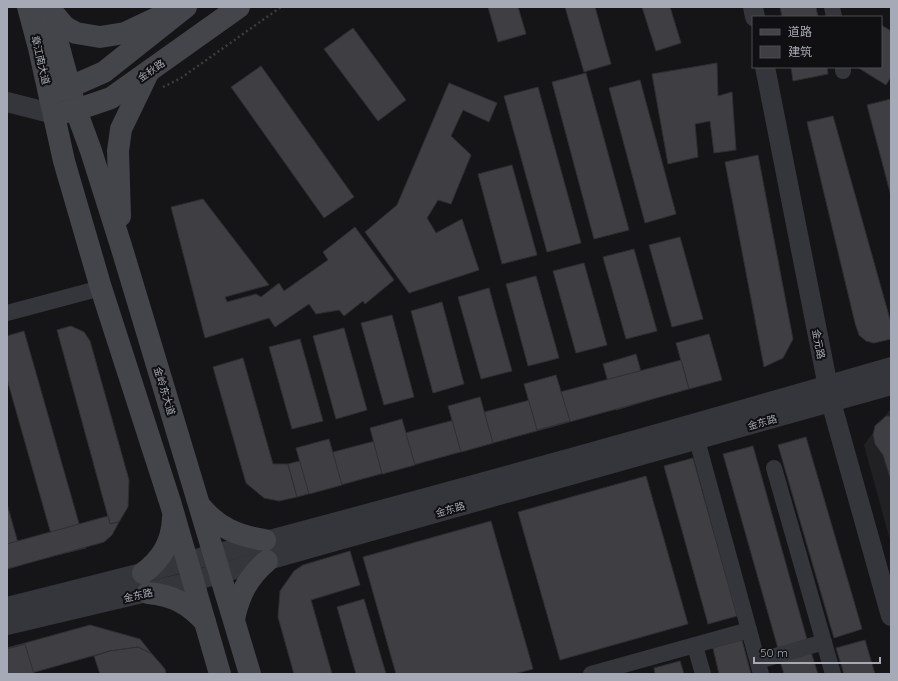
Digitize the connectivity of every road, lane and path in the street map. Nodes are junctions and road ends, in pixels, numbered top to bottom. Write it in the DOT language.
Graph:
graph roads {
  1 [pos="28,7"];
  2 [pos="48,7"];
  3 [pos="178,7"];
  4 [pos="186,7"];
  5 [pos="239,7"];
  6 [pos="281,7"];
  7 [pos="765,68"];
  8 [pos="154,80"];
  9 [pos="70,87"];
  10 [pos="49,93"];
  11 [pos="7,102"];
  12 [pos="76,110"];
  13 [pos="54,114"];
  14 [pos="122,249"];
  15 [pos="101,288"];
  16 [pos="7,313"];
  17 [pos="891,367"];
  18 [pos="891,385"];
  19 [pos="829,394"];
  20 [pos="697,440"];
  21 [pos="774,468"];
  22 [pos="171,505"];
  23 [pos="200,506"];
  24 [pos="266,550"];
  25 [pos="187,560"];
  26 [pos="217,564"];
  27 [pos="193,581"];
  28 [pos="145,583"];
  29 [pos="7,607"];
  30 [pos="891,616"];
  31 [pos="234,619"];
  32 [pos="206,623"];
  33 [pos="7,625"];
  34 [pos="749,630"];
  35 [pos="824,642"];
  36 [pos="695,646"];
  37 [pos="640,668"];
  38 [pos="760,668"];
  39 [pos="220,674"];
  40 [pos="250,674"];
  41 [pos="591,674"];
  42 [pos="703,674"];
  43 [pos="833,674"];
  1 -- 10 [label="main road, 章江南大道"];
  2 -- 3 [label="main road"];
  2 -- 9 [label="main road, 章江南大道"];
  4 -- 9 [label="main road"];
  5 -- 8 [label="main road, 金秋路"];
  6 -- 8 [label="path"];
  7 -- 19 [label="street, 金元路"];
  8 -- 12 [label="main road, 金秋路"];
  8 -- 14 [label="main road"];
  9 -- 10 [label="main road"];
  9 -- 12 [label="main road, 章江南大道"];
  10 -- 11 [label="street"];
  10 -- 13 [label="main road, 章江南大道"];
  11 -- 13 [label="street"];
  12 -- 13 [label="main road, 金秋路"];
  12 -- 14 [label="main road, 金岭东大道"];
  13 -- 15 [label="main road"];
  14 -- 23 [label="main road, 金岭东大道"];
  15 -- 16 [label="street"];
  15 -- 22 [label="main road"];
  17 -- 19 [label="street, 金东路"];
  18 -- 19 [label="street, 金东路"];
  19 -- 20 [label="street, 金东路"];
  19 -- 24 [label="street, 金东路"];
  19 -- 30 [label="street, 金元路"];
  20 -- 24 [label="street, 金东路"];
  20 -- 34 [label="street"];
  21 -- 35 [label="street"];
  22 -- 25 [label="main road"];
  22 -- 28 [label="main road"];
  23 -- 24 [label="main road"];
  23 -- 26 [label="main road, 金岭东大道"];
  24 -- 26 [label="street, 金东路"];
  24 -- 31 [label="main road"];
  25 -- 26 [label="street, 金东路"];
  25 -- 27 [label="main road"];
  25 -- 28 [label="street, 金东路"];
  26 -- 27 [label="street, 金东路"];
  26 -- 31 [label="main road, 金岭东大道"];
  27 -- 28 [label="street, 金东路"];
  27 -- 32 [label="main road"];
  28 -- 29 [label="street, 金东路"];
  28 -- 32 [label="main road"];
  28 -- 33 [label="street, 金东路"];
  31 -- 40 [label="main road, 金岭东大道"];
  32 -- 39 [label="main road"];
  34 -- 36 [label="street"];
  34 -- 38 [label="street"];
  35 -- 38 [label="street"];
  35 -- 43 [label="street"];
  36 -- 37 [label="street"];
  36 -- 42 [label="street"];
  37 -- 41 [label="street"];
}
